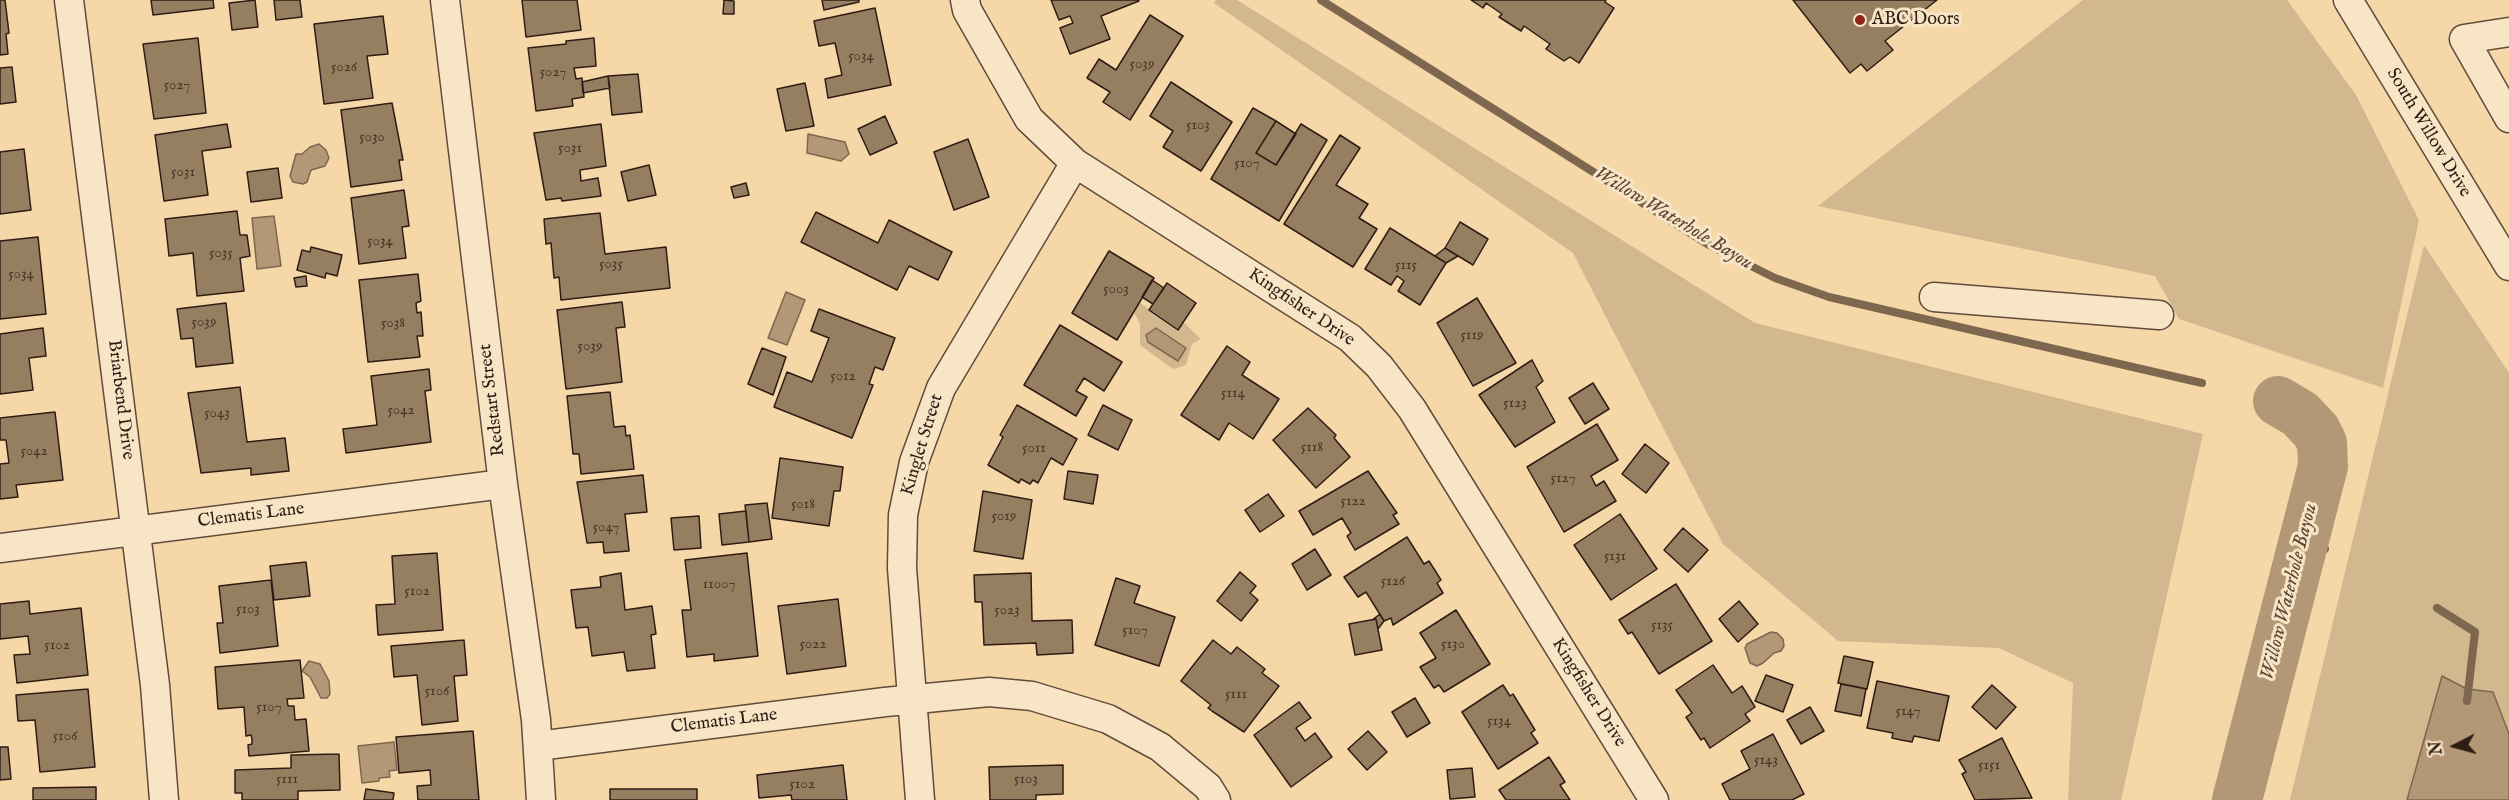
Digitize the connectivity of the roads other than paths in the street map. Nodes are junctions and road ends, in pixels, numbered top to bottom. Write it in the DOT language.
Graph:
graph roads {
  1 [pos="69,0"];
  2 [pos="445,0"];
  3 [pos="965,0"];
  4 [pos="2348,0"];
  5 [pos="2509,32"];
  6 [pos="2509,118"];
  7 [pos="1076,163"];
  8 [pos="2505,252"];
  9 [pos="1934,297"];
  10 [pos="2159,315"];
  11 [pos="503,484"];
  12 [pos="136,531"];
  13 [pos="0,548"];
  14 [pos="910,699"];
  15 [pos="538,747"];
  16 [pos="164,800"];
  17 [pos="541,800"];
  18 [pos="920,800"];
  19 [pos="1216,800"];
  20 [pos="1654,800"];
  1 -- 12 [label="street, Briarbend Drive"];
  2 -- 11 [label="street, Redstart Street"];
  3 -- 7 [label="street, Kingfisher Drive"];
  4 -- 8 [label="street, South Willow Drive"];
  5 -- 6 [label="street"];
  7 -- 14 [label="street, Kinglet Street"];
  7 -- 20 [label="street, Kingfisher Drive"];
  9 -- 10 [label="street"];
  11 -- 12 [label="street, Clematis Lane"];
  11 -- 15 [label="street, Redstart Street"];
  12 -- 13 [label="street, Clematis Lane"];
  12 -- 16 [label="street, Briarbend Drive"];
  14 -- 15 [label="street, Clematis Lane"];
  14 -- 18 [label="street, Kinglet Street"];
  14 -- 19 [label="street, Clematis Lane"];
  15 -- 17 [label="street, Redstart Street"];
}
